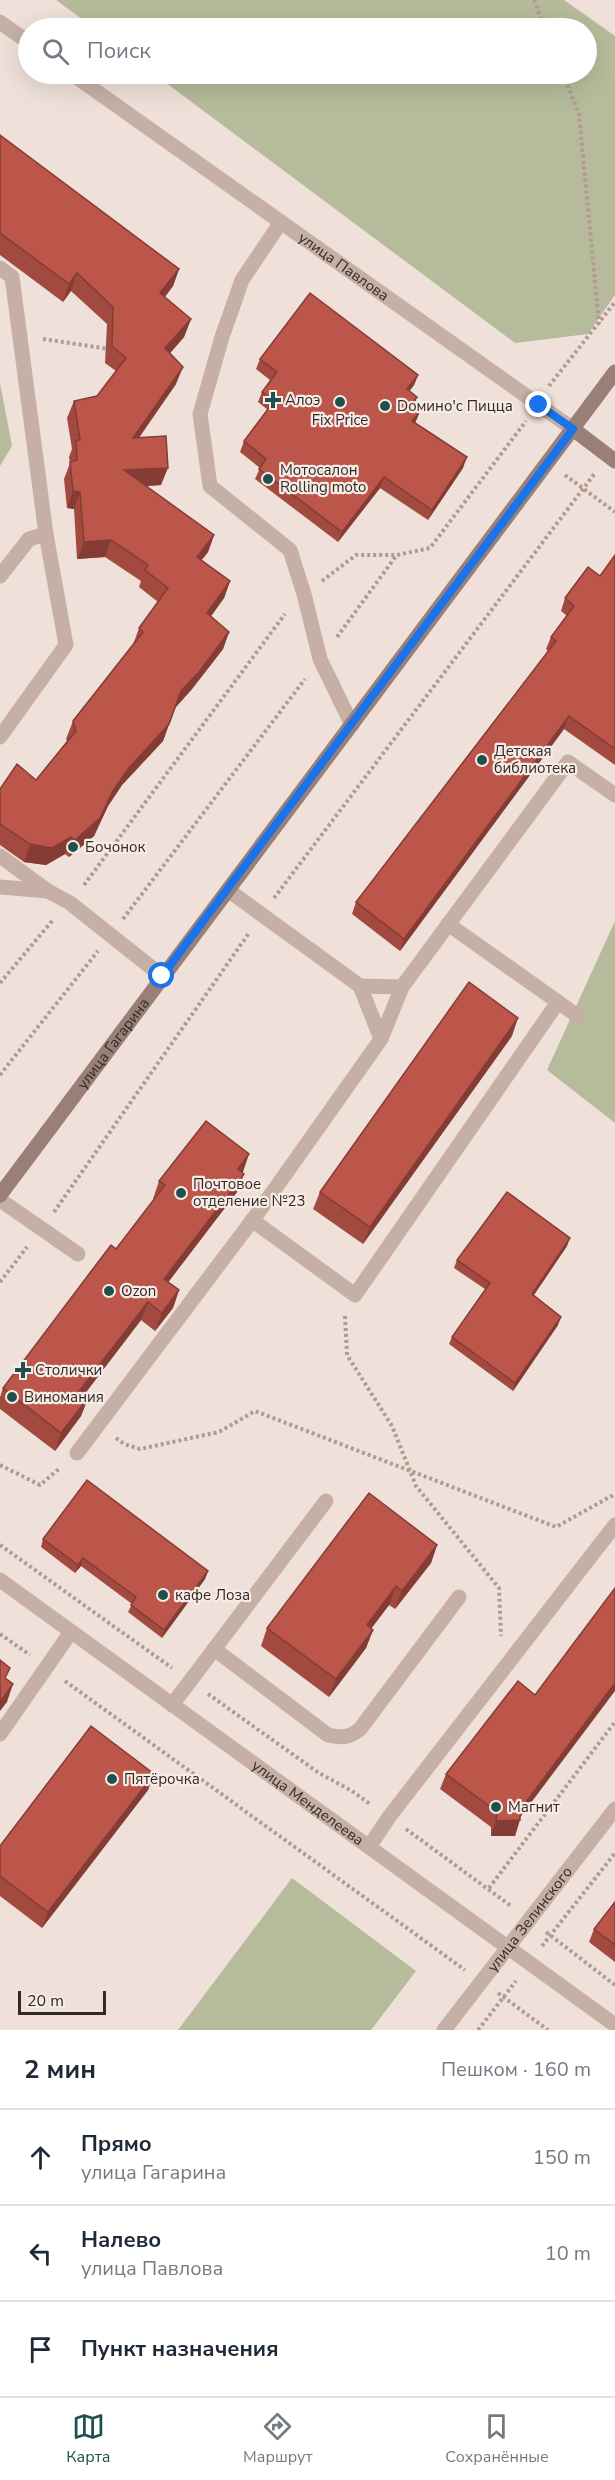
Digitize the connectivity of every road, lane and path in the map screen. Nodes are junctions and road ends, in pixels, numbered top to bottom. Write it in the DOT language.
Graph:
graph roads {
  1 [pos="534,0"];
  2 [pos="541,18"];
  3 [pos="0,22"];
  4 [pos="18,35"];
  5 [pos="86,84"];
  6 [pos="567,84"];
  7 [pos="281,222"];
  8 [pos="0,268"];
  9 [pos="615,302"];
  10 [pos="599,325"];
  11 [pos="20,335"];
  12 [pos="116,350"];
  13 [pos="615,372"];
  14 [pos="546,389"];
  15 [pos="539,405"];
  16 [pos="573,429"];
  17 [pos="612,458"];
  18 [pos="548,463"];
  19 [pos="583,489"];
  20 [pos="615,512"];
  21 [pos="46,534"];
  22 [pos="397,555"];
  23 [pos="0,576"];
  24 [pos="304,594"];
  25 [pos="320,659"];
  26 [pos="351,725"];
  27 [pos="0,737"];
  28 [pos="615,795"];
  29 [pos="0,856"];
  30 [pos="0,887"];
  31 [pos="228,890"];
  32 [pos="48,891"];
  33 [pos="70,903"];
  34 [pos="262,914"];
  35 [pos="448,924"];
  36 [pos="111,935"];
  37 [pos="162,976"];
  38 [pos="0,983"];
  39 [pos="360,986"];
  40 [pos="402,987"];
  41 [pos="558,1002"];
  42 [pos="579,1017"];
  43 [pos="381,1038"];
  44 [pos="9,1063"];
  45 [pos="0,1065"];
  46 [pos="0,1075"];
  47 [pos="0,1195"];
  48 [pos="0,1200"];
  49 [pos="252,1220"];
  50 [pos="41,1229"];
  51 [pos="78,1254"];
  52 [pos="0,1282"];
  53 [pos="343,1286"];
  54 [pos="99,1424"];
  55 [pos="77,1453"];
  56 [pos="0,1465"];
  57 [pos="410,1471"];
  58 [pos="615,1494"];
  59 [pos="326,1501"];
  60 [pos="615,1525"];
  61 [pos="0,1545"];
  62 [pos="0,1580"];
  63 [pos="459,1597"];
  64 [pos="71,1632"];
  65 [pos="0,1634"];
  66 [pos="214,1649"];
  67 [pos="47,1668"];
  68 [pos="502,1673"];
  69 [pos="190,1681"];
  70 [pos="172,1705"];
  71 [pos="615,1722"];
  72 [pos="0,1734"];
  73 [pos="615,1809"];
  74 [pos="389,1817"];
  75 [pos="369,1847"];
  76 [pos="615,1853"];
  77 [pos="489,1888"];
  78 [pos="529,1920"];
  79 [pos="550,1936"];
  80 [pos="507,1947"];
  81 [pos="529,1963"];
  82 [pos="481,1981"];
  83 [pos="615,1985"];
  84 [pos="503,1997"];
  85 [pos="615,2025"];
  86 [pos="444,2030"];
  87 [pos="478,2030"];
  88 [pos="548,2030"];
  1 -- 2 [label="path"];
  3 -- 4 [label="street"];
  5 -- 7 [label="street, улица Павлова"];
  6 -- 10 [label="path"];
  7 -- 15 [label="street, улица Павлова"];
  7 -- 24 [label="street"];
  8 -- 11 [label="street"];
  9 -- 10 [label="path"];
  10 -- 14 [label="path"];
  11 -- 12 [label="path"];
  11 -- 21 [label="street"];
  13 -- 16 [label="main road, улица Гагарина"];
  15 -- 16 [label="street, улица Павлова"];
  15 -- 22 [label="path"];
  16 -- 17 [label="main road, улица Павлова"];
  16 -- 18 [label="main road, улица Гагарина"];
  17 -- 19 [label="path"];
  18 -- 19 [label="path"];
  18 -- 26 [label="main road, улица Гагарина"];
  19 -- 20 [label="path"];
  19 -- 34 [label="path"];
  21 -- 23 [label="street"];
  21 -- 27 [label="street"];
  22 -- 24 [label="path"];
  22 -- 25 [label="path"];
  24 -- 25 [label="street"];
  24 -- 33 [label="path"];
  25 -- 26 [label="street"];
  25 -- 36 [label="path"];
  26 -- 31 [label="main road, улица Гагарина"];
  28 -- 35 [label="street"];
  29 -- 32 [label="street"];
  30 -- 32 [label="street"];
  31 -- 34 [label="street"];
  31 -- 37 [label="main road, улица Гагарина"];
  32 -- 33 [label="street"];
  33 -- 36 [label="street"];
  33 -- 38 [label="path"];
  34 -- 39 [label="street"];
  34 -- 50 [label="path"];
  35 -- 40 [label="street"];
  35 -- 41 [label="street"];
  36 -- 37 [label="street"];
  36 -- 44 [label="path"];
  37 -- 47 [label="main road, улица Гагарина"];
  39 -- 40 [label="street"];
  39 -- 43 [label="street"];
  40 -- 43 [label="street"];
  41 -- 42 [label="street"];
  41 -- 53 [label="street"];
  43 -- 49 [label="street"];
  44 -- 45 [label="path"];
  44 -- 46 [label="path"];
  48 -- 50 [label="street"];
  49 -- 53 [label="street"];
  49 -- 54 [label="street"];
  50 -- 51 [label="street"];
  50 -- 52 [label="path"];
  53 -- 57 [label="path"];
  54 -- 55 [label="street"];
  54 -- 57 [label="path"];
  55 -- 56 [label="path"];
  57 -- 58 [label="path"];
  57 -- 68 [label="path"];
  59 -- 66 [label="street"];
  60 -- 68 [label="street"];
  61 -- 69 [label="path"];
  62 -- 64 [label="street, улица Менделеева"];
  63 -- 66 [label="street"];
  64 -- 67 [label="street"];
  64 -- 70 [label="street, улица Менделеева"];
  65 -- 67 [label="path"];
  66 -- 69 [label="street"];
  67 -- 72 [label="street"];
  67 -- 82 [label="path"];
  68 -- 74 [label="street"];
  69 -- 70 [label="street"];
  69 -- 74 [label="path"];
  70 -- 75 [label="street, улица Менделеева"];
  71 -- 77 [label="path"];
  73 -- 78 [label="street, улица Зелинского"];
  74 -- 75 [label="street"];
  74 -- 77 [label="path"];
  75 -- 80 [label="street, улица Менделеева"];
  76 -- 79 [label="path"];
  77 -- 78 [label="path"];
  78 -- 79 [label="path"];
  78 -- 80 [label="street, улица Зелинского"];
  79 -- 81 [label="path"];
  79 -- 83 [label="path"];
  80 -- 81 [label="street, улица Менделеева"];
  80 -- 82 [label="street, улица Зелинского"];
  81 -- 84 [label="path"];
  81 -- 85 [label="street, улица Менделеева"];
  82 -- 84 [label="path"];
  82 -- 86 [label="street, улица Зелинского"];
  84 -- 87 [label="path"];
  84 -- 88 [label="path"];
}
